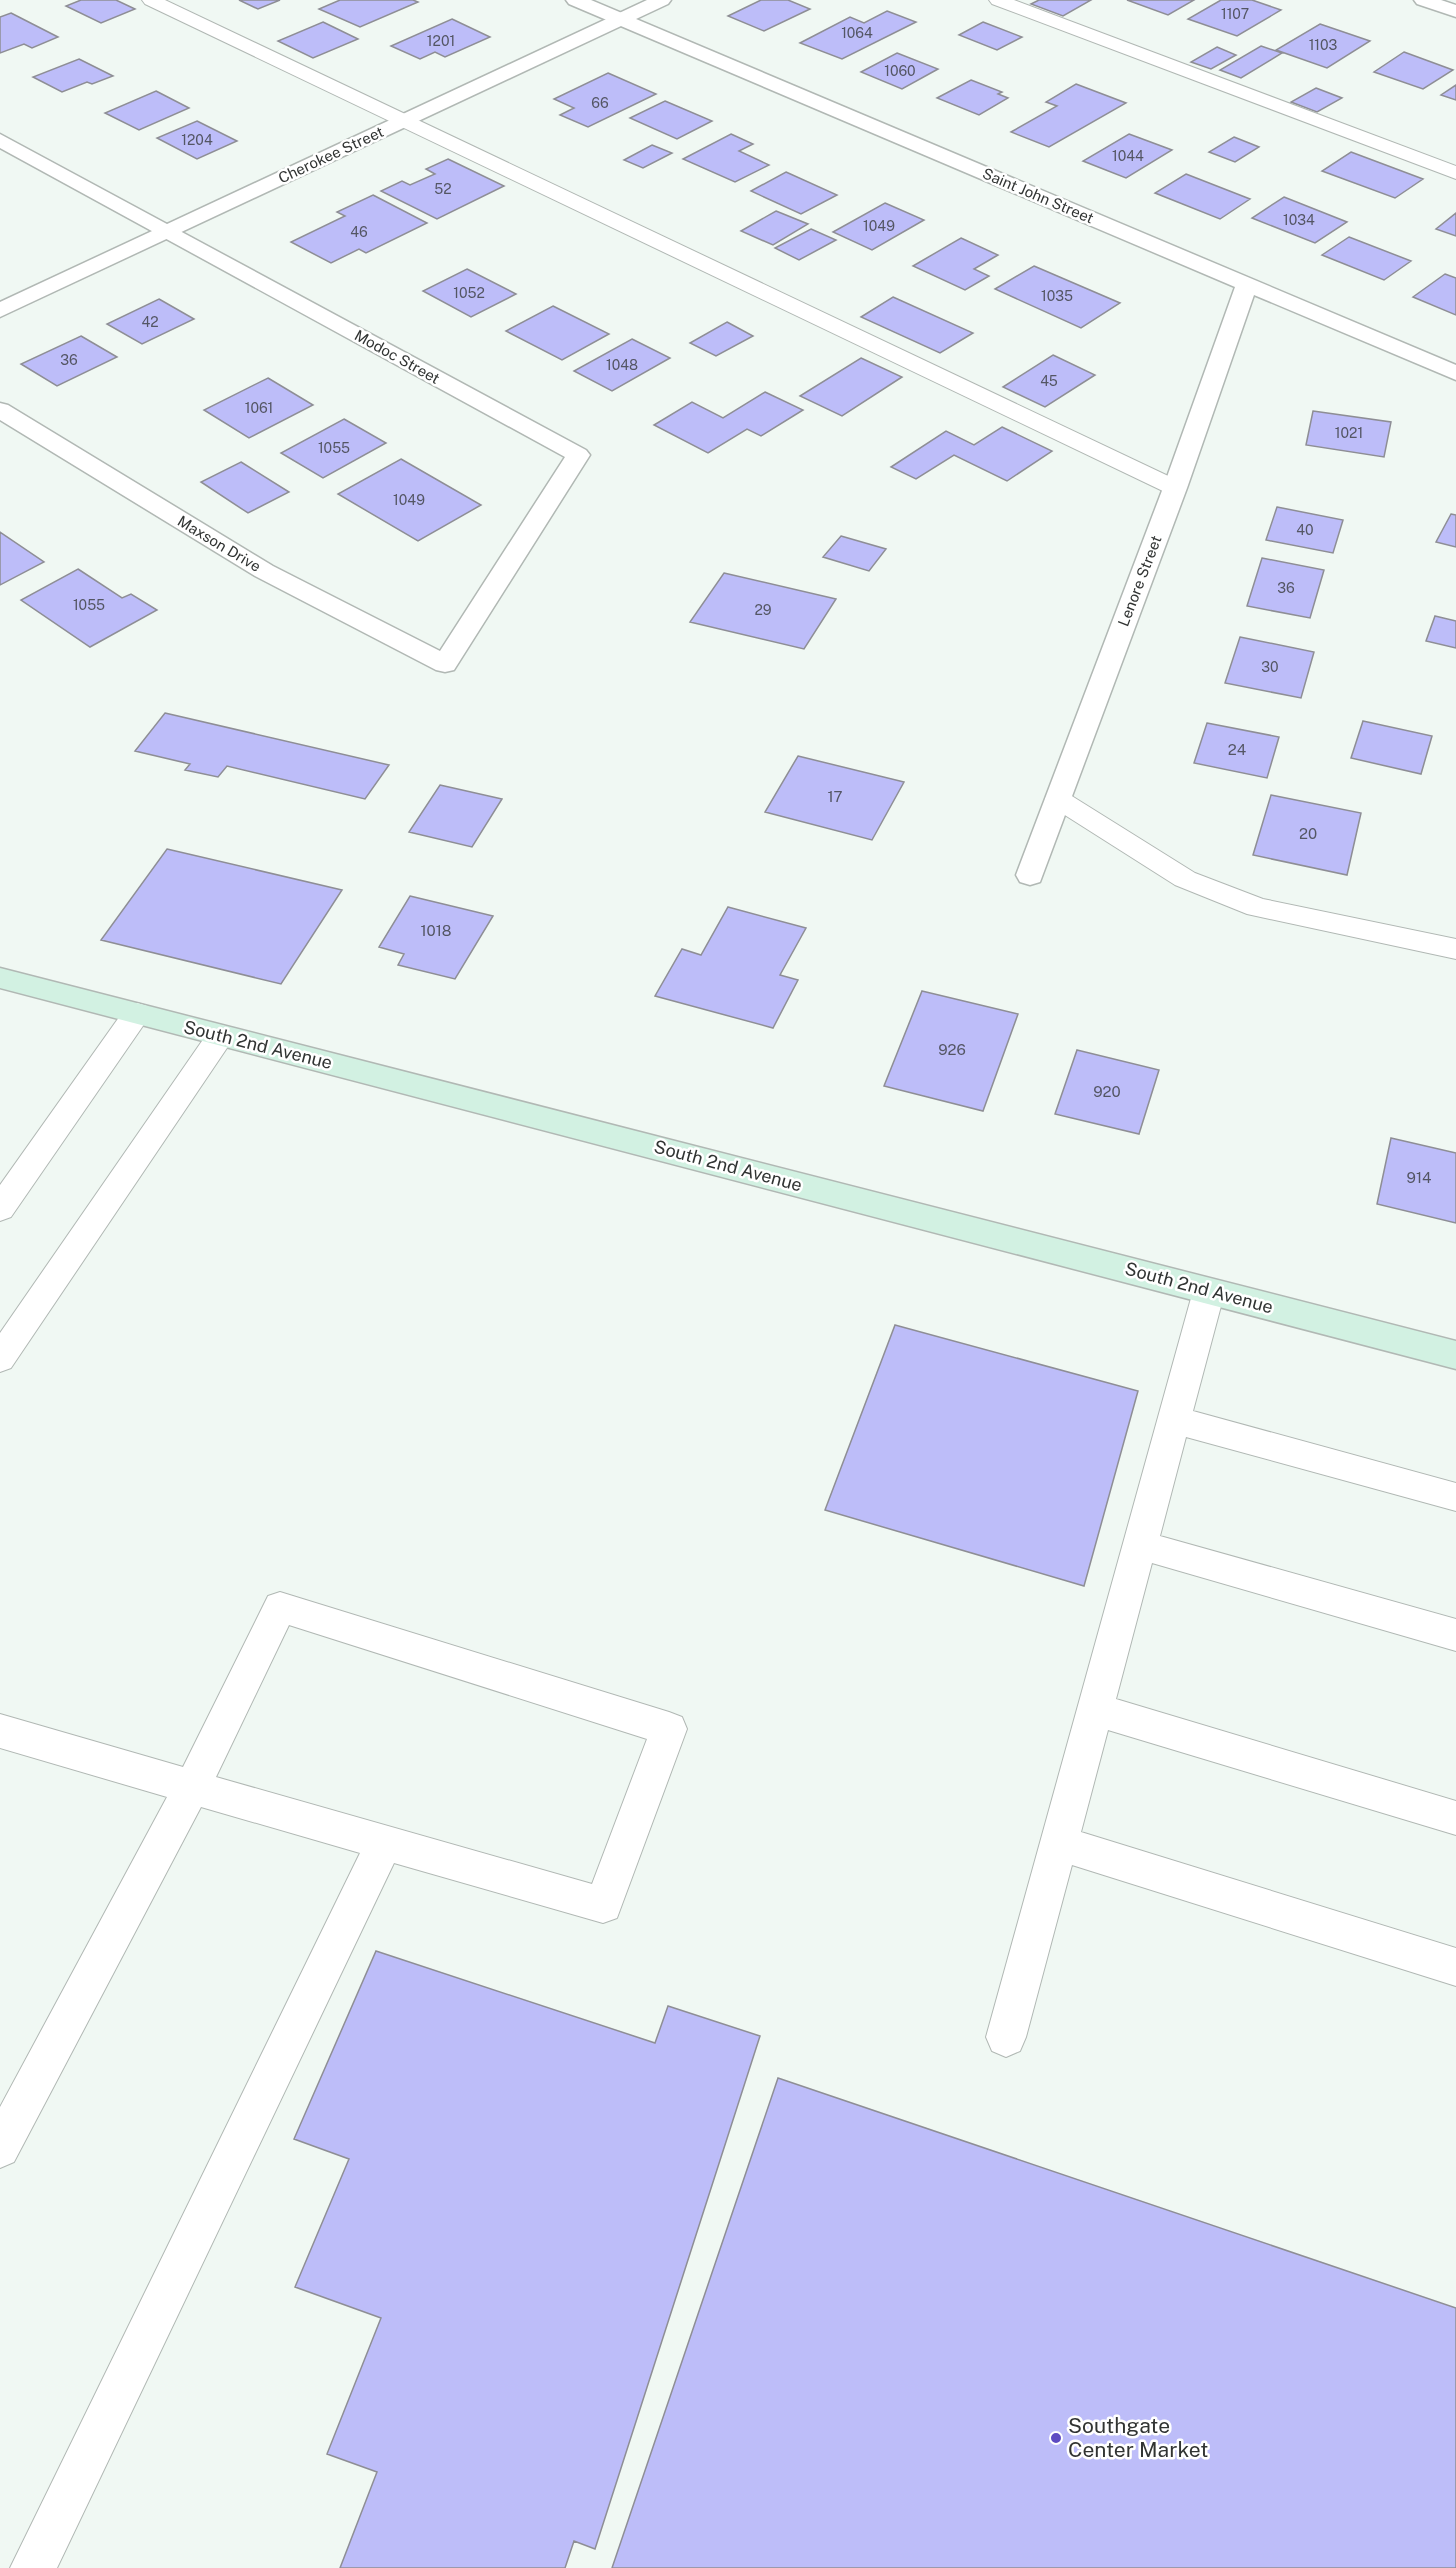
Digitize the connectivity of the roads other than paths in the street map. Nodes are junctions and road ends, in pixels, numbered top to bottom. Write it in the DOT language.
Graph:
graph roads {
  1 [pos="151,0"];
  2 [pos="575,0"];
  3 [pos="662,0"];
  4 [pos="998,0"];
  5 [pos="1424,0"];
  6 [pos="1456,11"];
  7 [pos="620,19"];
  8 [pos="405,121"];
  9 [pos="0,140"];
  10 [pos="1456,173"];
  11 [pos="168,232"];
  12 [pos="1247,285"];
  13 [pos="0,310"];
  14 [pos="1456,373"];
  15 [pos="0,410"];
  16 [pos="1175,488"];
  17 [pos="445,664"];
  18 [pos="1058,799"];
  19 [pos="1030,875"];
  20 [pos="1456,949"];
  21 [pos="0,978"];
  22 [pos="137,1013"];
  23 [pos="221,1035"];
  24 [pos="0,1209"];
  25 [pos="1209,1291"];
  26 [pos="1456,1355"];
  27 [pos="0,1359"];
  28 [pos="1174,1420"];
  29 [pos="1456,1497"];
  30 [pos="1140,1545"];
  31 [pos="1456,1635"];
  32 [pos="1094,1710"];
  33 [pos="0,1731"];
  34 [pos="192,1787"];
  35 [pos="1456,1818"];
  36 [pos="384,1843"];
  37 [pos="1059,1843"];
  38 [pos="1456,1967"];
  39 [pos="1006,2037"];
  40 [pos="0,2148"];
  41 [pos="33,2568"];
  1 -- 8 [label="lane"];
  2 -- 7 [label="street, Saint John Street"];
  3 -- 7 [label="street, Cherokee Street"];
  4 -- 10 [label="lane"];
  5 -- 6 [label="street"];
  7 -- 8 [label="street, Cherokee Street"];
  7 -- 12 [label="street, Saint John Street"];
  8 -- 11 [label="street, Cherokee Street"];
  8 -- 16 [label="lane"];
  9 -- 11 [label="street, Modoc Street"];
  11 -- 13 [label="street, Cherokee Street"];
  11 -- 17 [label="street, Modoc Street"];
  12 -- 14 [label="street, Saint John Street"];
  12 -- 16 [label="street, Lenore Street"];
  15 -- 17 [label="street, Maxson Drive"];
  16 -- 18 [label="street, Lenore Street"];
  18 -- 19 [label="street, Lenore Street"];
  18 -- 20 [label="lane"];
  21 -- 22 [label="main road, South 2nd Avenue"];
  22 -- 23 [label="main road, South 2nd Avenue"];
  22 -- 24 [label="lane"];
  23 -- 25 [label="main road, South 2nd Avenue"];
  23 -- 27 [label="lane"];
  25 -- 26 [label="main road, South 2nd Avenue"];
  25 -- 28 [label="lane"];
  28 -- 29 [label="lane"];
  28 -- 30 [label="lane"];
  30 -- 31 [label="lane"];
  30 -- 32 [label="lane"];
  32 -- 35 [label="lane"];
  32 -- 37 [label="lane"];
  33 -- 34 [label="lane"];
  34 -- 36 [label="lane"];
  34 -- 36 [label="lane"];
  34 -- 40 [label="lane"];
  36 -- 41 [label="lane"];
  37 -- 38 [label="lane"];
  37 -- 39 [label="lane"];
}
